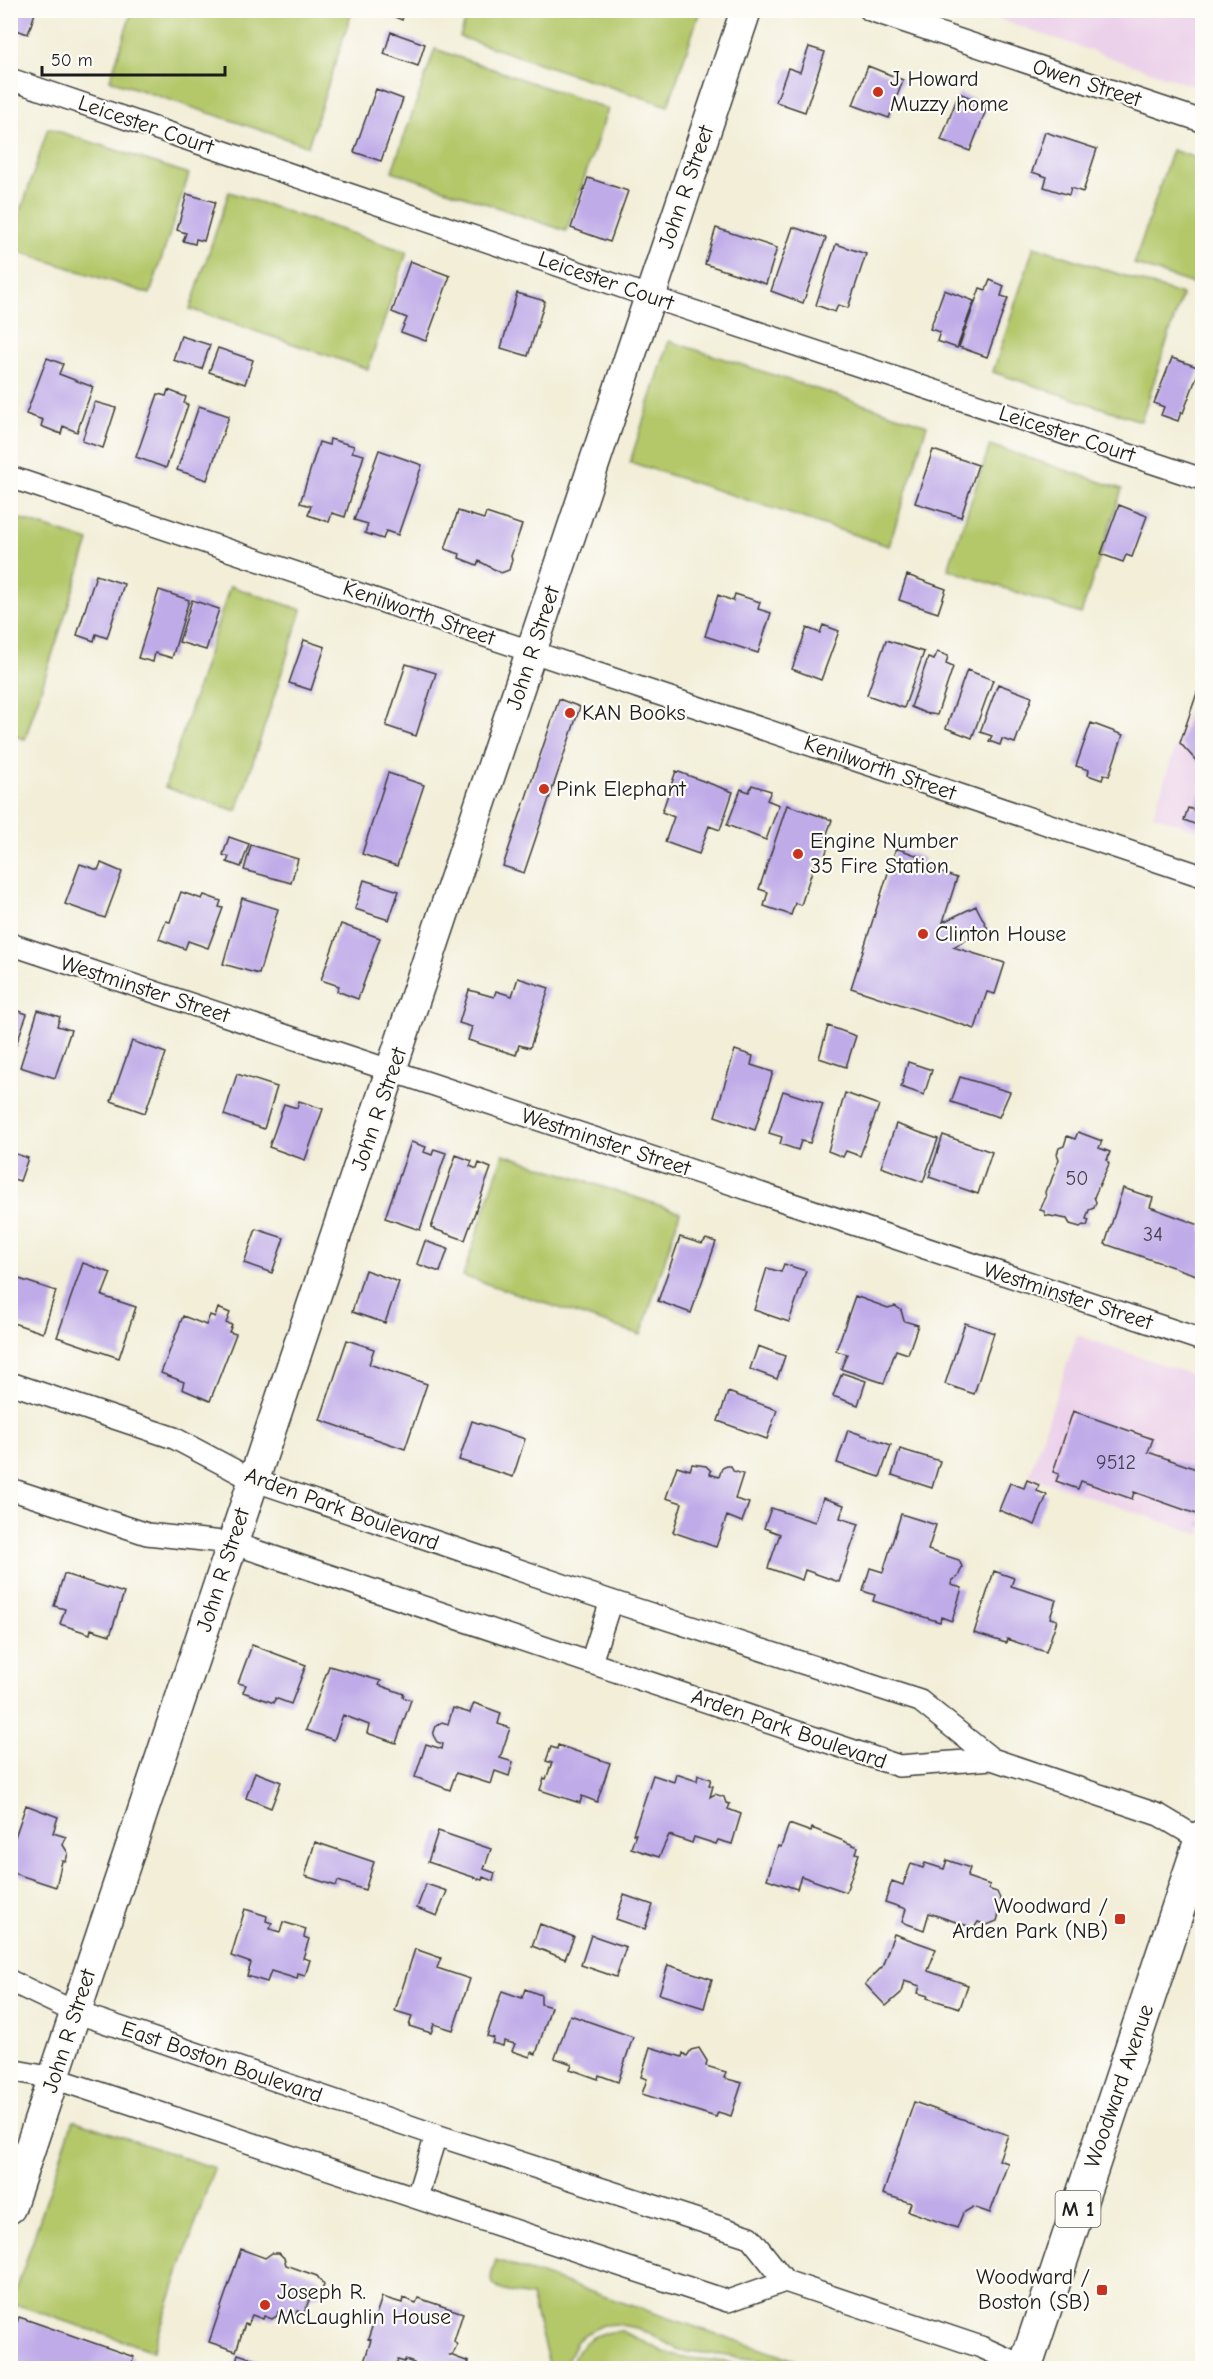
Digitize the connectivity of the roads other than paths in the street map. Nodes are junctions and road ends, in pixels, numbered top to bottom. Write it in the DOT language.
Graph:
graph roads {
  1 [pos="746,10"];
  2 [pos="870,10"];
  3 [pos="10,80"];
  4 [pos="1203,121"];
  5 [pos="649,296"];
  6 [pos="10,477"];
  7 [pos="1203,479"];
  8 [pos="532,651"];
  9 [pos="1203,876"];
  10 [pos="10,944"];
  11 [pos="392,1071"];
  12 [pos="1203,1340"];
  13 [pos="10,1383"];
  14 [pos="253,1480"];
  15 [pos="10,1489"];
  16 [pos="232,1543"];
  17 [pos="610,1601"];
  18 [pos="591,1662"];
  19 [pos="992,1759"];
  20 [pos="1202,1839"];
  21 [pos="10,1982"];
  22 [pos="75,2012"];
  23 [pos="10,2070"];
  24 [pos="54,2078"];
  25 [pos="436,2135"];
  26 [pos="417,2197"];
  27 [pos="10,2208"];
  28 [pos="785,2281"];
  29 [pos="1026,2368"];
  1 -- 5 [label="street, John R Street"];
  2 -- 4 [label="street, Owen Street"];
  3 -- 5 [label="street, Leicester Court"];
  5 -- 7 [label="street, Leicester Court"];
  5 -- 8 [label="street, John R Street"];
  6 -- 8 [label="street, Kenilworth Street"];
  8 -- 9 [label="street, Kenilworth Street"];
  8 -- 11 [label="street, John R Street"];
  10 -- 11 [label="street, Westminster Street"];
  11 -- 12 [label="street, Westminster Street"];
  11 -- 14 [label="street, John R Street"];
  13 -- 14 [label="street, Arden Park Boulevard"];
  14 -- 16 [label="street, John R Street"];
  14 -- 17 [label="street, Arden Park Boulevard"];
  15 -- 16 [label="street, Arden Park Boulevard"];
  16 -- 18 [label="street, Arden Park Boulevard"];
  16 -- 22 [label="street, John R Street"];
  17 -- 18 [label="street"];
  17 -- 19 [label="street, Arden Park Boulevard"];
  18 -- 19 [label="street, Arden Park Boulevard"];
  19 -- 20 [label="street, Arden Park Boulevard"];
  20 -- 29 [label="main road, Woodward Avenue / M 1"];
  21 -- 22 [label="street, East Boston Boulevard"];
  22 -- 24 [label="street, John R Street"];
  22 -- 25 [label="street, East Boston Boulevard"];
  23 -- 24 [label="street"];
  24 -- 26 [label="street"];
  24 -- 27 [label="street, John R Street"];
  25 -- 26 [label="street"];
  25 -- 28 [label="street, East Boston Boulevard"];
  26 -- 28 [label="street"];
  28 -- 29 [label="street"];
}
